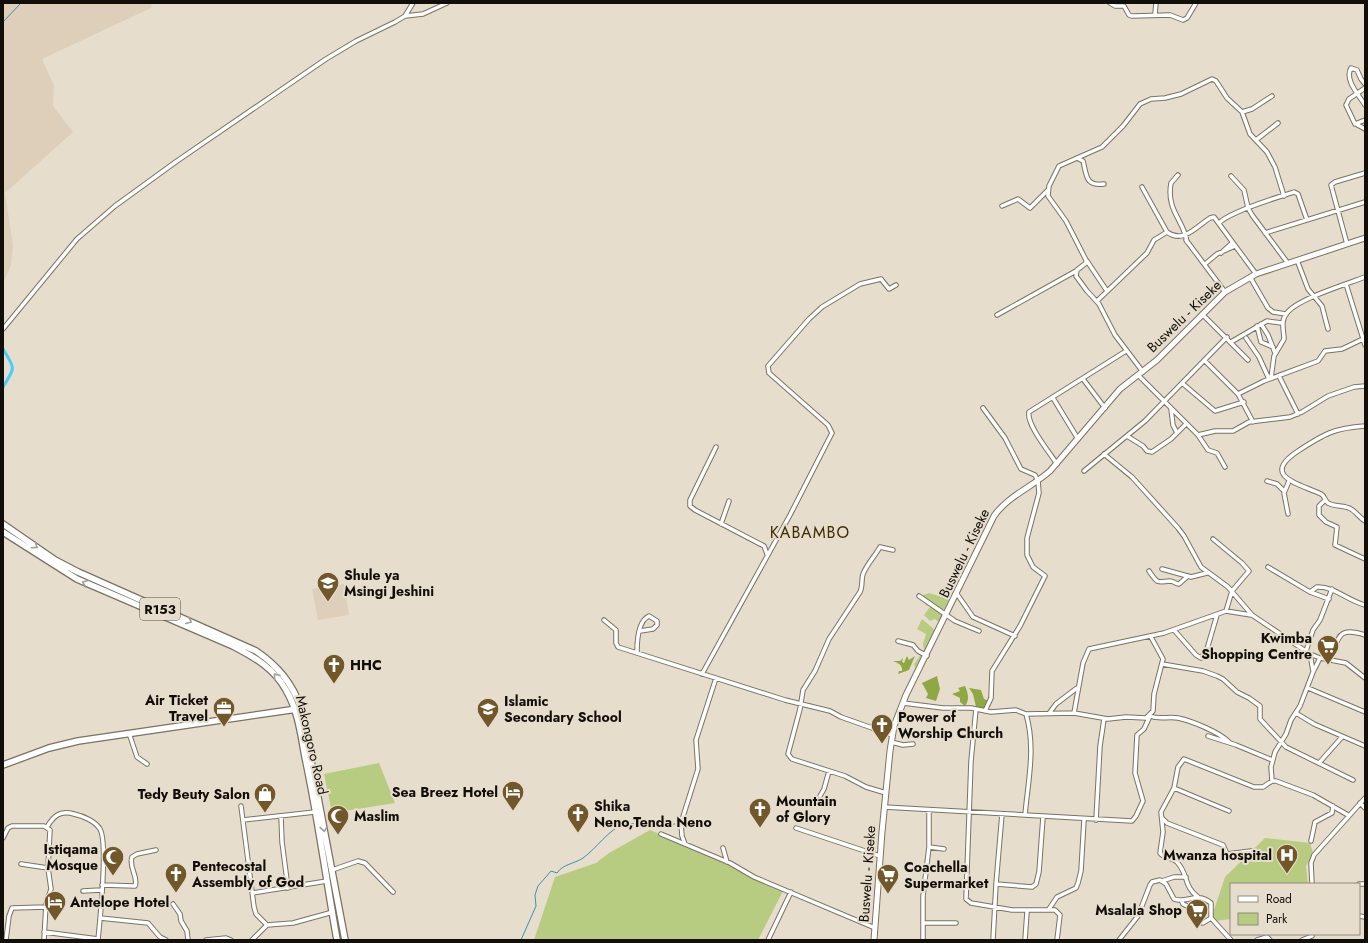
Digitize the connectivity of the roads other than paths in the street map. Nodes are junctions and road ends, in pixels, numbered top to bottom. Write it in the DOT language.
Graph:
graph roads {
  1 [pos="413,3"];
  2 [pos="447,3"];
  3 [pos="1110,3"];
  4 [pos="1156,3"];
  5 [pos="1196,3"];
  6 [pos="1155,14"];
  7 [pos="404,16"];
  8 [pos="1365,84"];
  9 [pos="1365,88"];
  10 [pos="1357,92"];
  11 [pos="1272,96"];
  12 [pos="1365,105"];
  13 [pos="1242,112"];
  14 [pos="1365,120"];
  15 [pos="1278,123"];
  16 [pos="1356,124"];
  17 [pos="1365,129"];
  18 [pos="1256,140"];
  19 [pos="1076,158"];
  20 [pos="1365,173"];
  21 [pos="1178,175"];
  22 [pos="1231,176"];
  23 [pos="1104,184"];
  24 [pos="1142,187"];
  25 [pos="1048,190"];
  26 [pos="1284,196"];
  27 [pos="1365,202"];
  28 [pos="1002,206"];
  29 [pos="1248,208"];
  30 [pos="1337,210"];
  31 [pos="1307,220"];
  32 [pos="1219,223"];
  33 [pos="1166,232"];
  34 [pos="1265,233"];
  35 [pos="1186,234"];
  36 [pos="1182,236"];
  37 [pos="1365,239"];
  38 [pos="1187,242"];
  39 [pos="1234,244"];
  40 [pos="1347,244"];
  41 [pos="1297,260"];
  42 [pos="1087,261"];
  43 [pos="1288,262"];
  44 [pos="1205,264"];
  45 [pos="1076,272"];
  46 [pos="1256,274"];
  47 [pos="1250,277"];
  48 [pos="1365,277"];
  49 [pos="1346,284"];
  50 [pos="896,285"];
  51 [pos="1107,290"];
  52 [pos="1225,292"];
  53 [pos="1313,296"];
  54 [pos="1097,301"];
  55 [pos="1202,314"];
  56 [pos="1286,314"];
  57 [pos="997,315"];
  58 [pos="1282,323"];
  59 [pos="1259,325"];
  60 [pos="3,329"];
  61 [pos="1328,329"];
  62 [pos="1227,337"];
  63 [pos="1246,338"];
  64 [pos="1364,338"];
  65 [pos="1230,342"];
  66 [pos="1365,345"];
  67 [pos="1273,347"];
  68 [pos="1126,351"];
  69 [pos="1276,353"];
  70 [pos="1248,360"];
  71 [pos="1205,361"];
  72 [pos="1143,372"];
  73 [pos="1138,375"];
  74 [pos="1280,376"];
  75 [pos="1083,379"];
  76 [pos="1270,379"];
  77 [pos="1182,383"];
  78 [pos="1365,386"];
  79 [pos="1238,394"];
  80 [pos="1054,398"];
  81 [pos="1164,402"];
  82 [pos="1244,402"];
  83 [pos="983,408"];
  84 [pos="1104,408"];
  85 [pos="1171,409"];
  86 [pos="1298,414"];
  87 [pos="1253,422"];
  88 [pos="1186,424"];
  89 [pos="1365,426"];
  90 [pos="1177,433"];
  91 [pos="1198,435"];
  92 [pos="1128,436"];
  93 [pos="1078,440"];
  94 [pos="716,447"];
  95 [pos="1104,454"];
  96 [pos="1057,464"];
  97 [pos="1225,466"];
  98 [pos="1084,471"];
  99 [pos="1038,481"];
  100 [pos="1267,481"];
  101 [pos="1289,481"];
  102 [pos="1284,491"];
  103 [pos="1325,500"];
  104 [pos="729,501"];
  105 [pos="1288,514"];
  106 [pos="1365,521"];
  107 [pos="3,524"];
  108 [pos="721,524"];
  109 [pos="3,532"];
  110 [pos="1213,539"];
  111 [pos="893,550"];
  112 [pos="767,554"];
  113 [pos="1365,559"];
  114 [pos="1268,567"];
  115 [pos="1162,569"];
  116 [pos="1149,572"];
  117 [pos="1207,573"];
  118 [pos="1188,576"];
  119 [pos="1332,589"];
  120 [pos="1232,591"];
  121 [pos="1310,592"];
  122 [pos="957,594"];
  123 [pos="919,596"];
  124 [pos="1329,599"];
  125 [pos="1365,605"];
  126 [pos="1226,611"];
  127 [pos="1217,615"];
  128 [pos="1252,615"];
  129 [pos="947,616"];
  130 [pos="604,620"];
  131 [pos="1174,630"];
  132 [pos="640,631"];
  133 [pos="979,631"];
  134 [pos="1015,636"];
  135 [pos="1365,636"];
  136 [pos="1151,637"];
  137 [pos="898,641"];
  138 [pos="1306,651"];
  139 [pos="637,652"];
  140 [pos="1310,654"];
  141 [pos="927,656"];
  142 [pos="1320,658"];
  143 [pos="1329,660"];
  144 [pos="1162,664"];
  145 [pos="1313,672"];
  146 [pos="702,674"];
  147 [pos="716,678"];
  148 [pos="1365,678"];
  149 [pos="1078,687"];
  150 [pos="1308,688"];
  151 [pos="903,703"];
  152 [pos="801,705"];
  153 [pos="301,708"];
  154 [pos="976,709"];
  155 [pos="295,710"];
  156 [pos="985,711"];
  157 [pos="1050,712"];
  158 [pos="1365,712"];
  159 [pos="1074,713"];
  160 [pos="1296,713"];
  161 [pos="1026,714"];
  162 [pos="1150,716"];
  163 [pos="1104,719"];
  164 [pos="129,733"];
  165 [pos="892,735"];
  166 [pos="1208,736"];
  167 [pos="1342,737"];
  168 [pos="1281,741"];
  169 [pos="891,742"];
  170 [pos="1229,742"];
  171 [pos="913,744"];
  172 [pos="1365,746"];
  173 [pos="1272,760"];
  174 [pos="1319,763"];
  175 [pos="147,764"];
  176 [pos="3,765"];
  177 [pos="829,771"];
  178 [pos="1353,780"];
  179 [pos="1272,781"];
  180 [pos="1174,788"];
  181 [pos="886,793"];
  182 [pos="820,796"];
  183 [pos="1365,798"];
  184 [pos="1360,803"];
  185 [pos="241,806"];
  186 [pos="1333,806"];
  187 [pos="884,807"];
  188 [pos="1365,808"];
  189 [pos="930,810"];
  190 [pos="1229,811"];
  191 [pos="315,812"];
  192 [pos="969,812"];
  193 [pos="1002,814"];
  194 [pos="1025,815"];
  195 [pos="1348,815"];
  196 [pos="281,816"];
  197 [pos="1043,816"];
  198 [pos="1161,816"];
  199 [pos="243,820"];
  200 [pos="1084,820"];
  201 [pos="1096,820"];
  202 [pos="47,827"];
  203 [pos="796,828"];
  204 [pos="661,834"];
  205 [pos="3,838"];
  206 [pos="1311,841"];
  207 [pos="686,845"];
  208 [pos="929,847"];
  209 [pos="724,848"];
  210 [pos="944,849"];
  211 [pos="156,850"];
  212 [pos="1251,851"];
  213 [pos="880,856"];
  214 [pos="727,862"];
  215 [pos="21,864"];
  216 [pos="48,868"];
  217 [pos="332,870"];
  218 [pos="1186,877"];
  219 [pos="328,881"];
  220 [pos="1162,881"];
  221 [pos="1312,883"];
  222 [pos="996,884"];
  223 [pos="102,885"];
  224 [pos="288,888"];
  225 [pos="101,890"];
  226 [pos="83,891"];
  227 [pos="393,892"];
  228 [pos="791,892"];
  229 [pos="253,893"];
  230 [pos="1198,897"];
  231 [pos="1181,900"];
  232 [pos="173,904"];
  233 [pos="46,906"];
  234 [pos="995,907"];
  235 [pos="1049,909"];
  236 [pos="332,912"];
  237 [pos="1026,912"];
  238 [pos="100,918"];
  239 [pos="1211,918"];
  240 [pos="924,923"];
  241 [pos="956,923"];
  242 [pos="267,925"];
  243 [pos="875,928"];
  244 [pos="44,932"];
  245 [pos="1312,937"];
  246 [pos="98,939"];
  247 [pos="6,940"];
  248 [pos="44,940"];
  249 [pos="166,940"];
  250 [pos="188,940"];
  251 [pos="206,940"];
  252 [pos="230,940"];
  253 [pos="252,940"];
  254 [pos="337,940"];
  255 [pos="345,940"];
  256 [pos="768,940"];
  257 [pos="874,940"];
  258 [pos="923,940"];
  259 [pos="993,940"];
  260 [pos="1025,940"];
  261 [pos="1057,940"];
  262 [pos="1119,940"];
  263 [pos="1231,940"];
  264 [pos="1257,940"];
  265 [pos="1270,940"];
  266 [pos="1302,940"];
  1 -- 7 [label="street"];
  2 -- 7 [label="street"];
  3 -- 6 [label="street"];
  4 -- 6 [label="street"];
  5 -- 6 [label="street"];
  7 -- 60 [label="street"];
  8 -- 10 [label="street"];
  9 -- 10 [label="street"];
  10 -- 12 [label="street"];
  10 -- 16 [label="street"];
  11 -- 13 [label="street"];
  13 -- 18 [label="street"];
  13 -- 19 [label="street"];
  14 -- 16 [label="street"];
  15 -- 18 [label="street"];
  16 -- 17 [label="street"];
  18 -- 26 [label="street"];
  19 -- 23 [label="street"];
  19 -- 25 [label="street"];
  20 -- 30 [label="street"];
  21 -- 35 [label="street"];
  22 -- 29 [label="street"];
  24 -- 33 [label="street"];
  25 -- 28 [label="street"];
  25 -- 42 [label="street"];
  26 -- 29 [label="street"];
  26 -- 31 [label="street"];
  27 -- 30 [label="street"];
  29 -- 32 [label="street"];
  29 -- 34 [label="street"];
  30 -- 31 [label="street"];
  30 -- 40 [label="street"];
  31 -- 34 [label="street"];
  32 -- 35 [label="street"];
  32 -- 39 [label="street"];
  33 -- 36 [label="street"];
  33 -- 51 [label="street"];
  34 -- 43 [label="street"];
  35 -- 36 [label="street"];
  35 -- 38 [label="street"];
  36 -- 38 [label="street"];
  37 -- 40 [label="main road, Buswelu - Kiseke"];
  38 -- 44 [label="street"];
  39 -- 44 [label="street"];
  39 -- 46 [label="street"];
  40 -- 41 [label="main road, Buswelu - Kiseke"];
  41 -- 43 [label="main road, Buswelu - Kiseke"];
  41 -- 53 [label="street"];
  42 -- 45 [label="street"];
  42 -- 51 [label="street"];
  43 -- 46 [label="main road, Buswelu - Kiseke"];
  44 -- 52 [label="street"];
  45 -- 54 [label="street"];
  45 -- 57 [label="street"];
  46 -- 47 [label="main road, Buswelu - Kiseke"];
  47 -- 52 [label="main road, Buswelu - Kiseke"];
  47 -- 56 [label="street"];
  48 -- 49 [label="street"];
  49 -- 53 [label="street"];
  49 -- 64 [label="street"];
  50 -- 112 [label="street"];
  51 -- 54 [label="street"];
  52 -- 55 [label="main road, Buswelu - Kiseke"];
  53 -- 56 [label="street"];
  53 -- 61 [label="street"];
  54 -- 68 [label="street"];
  55 -- 62 [label="street"];
  55 -- 72 [label="main road, Buswelu - Kiseke"];
  56 -- 58 [label="street"];
  58 -- 59 [label="street"];
  58 -- 69 [label="street"];
  59 -- 65 [label="street"];
  59 -- 67 [label="street"];
  59 -- 67 [label="street"];
  62 -- 65 [label="street"];
  62 -- 71 [label="street"];
  63 -- 76 [label="street"];
  64 -- 66 [label="street"];
  64 -- 74 [label="street"];
  65 -- 70 [label="street"];
  67 -- 69 [label="street"];
  68 -- 72 [label="street"];
  68 -- 75 [label="street"];
  69 -- 76 [label="street"];
  71 -- 77 [label="street"];
  71 -- 79 [label="street"];
  72 -- 73 [label="main road, Buswelu - Kiseke"];
  73 -- 81 [label="street"];
  73 -- 84 [label="main road, Buswelu - Kiseke"];
  74 -- 76 [label="street"];
  74 -- 86 [label="street"];
  75 -- 80 [label="street"];
  75 -- 84 [label="street"];
  76 -- 79 [label="street"];
  77 -- 81 [label="street"];
  77 -- 82 [label="street"];
  78 -- 86 [label="street"];
  79 -- 82 [label="street"];
  80 -- 93 [label="street"];
  80 -- 96 [label="street"];
  81 -- 85 [label="street"];
  81 -- 92 [label="street"];
  82 -- 87 [label="street"];
  83 -- 99 [label="street"];
  84 -- 93 [label="main road, Buswelu - Kiseke"];
  85 -- 88 [label="street"];
  85 -- 90 [label="street"];
  86 -- 87 [label="street"];
  87 -- 91 [label="street"];
  88 -- 90 [label="street"];
  88 -- 91 [label="street"];
  89 -- 101 [label="street"];
  90 -- 92 [label="street"];
  91 -- 97 [label="street"];
  92 -- 95 [label="street"];
  93 -- 96 [label="main road, Buswelu - Kiseke"];
  94 -- 108 [label="street"];
  95 -- 98 [label="street"];
  95 -- 117 [label="street"];
  96 -- 99 [label="main road, Buswelu - Kiseke"];
  99 -- 122 [label="main road, Buswelu - Kiseke"];
  99 -- 134 [label="street"];
  100 -- 102 [label="street"];
  101 -- 102 [label="street"];
  101 -- 103 [label="street"];
  102 -- 105 [label="street"];
  103 -- 106 [label="street"];
  103 -- 113 [label="street"];
  104 -- 108 [label="street"];
  107 -- 153 [label="main road, Makongoro Road / R153, one-way"];
  108 -- 112 [label="street"];
  155 -- 109 [label="main road, Makongoro Road / R153, one-way"];
  110 -- 120 [label="street"];
  111 -- 152 [label="street"];
  112 -- 146 [label="street"];
  114 -- 121 [label="street"];
  115 -- 118 [label="street"];
  116 -- 118 [label="street"];
  117 -- 118 [label="street"];
  117 -- 120 [label="street"];
  119 -- 121 [label="street"];
  119 -- 124 [label="street"];
  119 -- 125 [label="street"];
  120 -- 126 [label="street"];
  120 -- 128 [label="street"];
  121 -- 124 [label="street"];
  122 -- 129 [label="main road, Buswelu - Kiseke"];
  122 -- 134 [label="street"];
  123 -- 129 [label="street"];
  124 -- 138 [label="street"];
  126 -- 127 [label="street"];
  126 -- 128 [label="street"];
  127 -- 131 [label="street"];
  127 -- 131 [label="street"];
  128 -- 138 [label="street"];
  129 -- 133 [label="street"];
  129 -- 141 [label="main road, Buswelu - Kiseke"];
  130 -- 139 [label="street"];
  131 -- 136 [label="street"];
  132 -- 132 [label="street"];
  132 -- 139 [label="street"];
  134 -- 156 [label="street"];
  135 -- 143 [label="street"];
  136 -- 144 [label="street"];
  136 -- 149 [label="street"];
  137 -- 141 [label="street"];
  138 -- 140 [label="street"];
  139 -- 146 [label="street"];
  140 -- 142 [label="street"];
  140 -- 145 [label="street"];
  141 -- 151 [label="main road, Buswelu - Kiseke"];
  142 -- 143 [label="street"];
  142 -- 145 [label="street"];
  143 -- 148 [label="street"];
  144 -- 162 [label="street"];
  144 -- 168 [label="street"];
  145 -- 150 [label="street"];
  146 -- 147 [label="street"];
  147 -- 152 [label="street"];
  147 -- 207 [label="street"];
  149 -- 157 [label="street"];
  149 -- 159 [label="street"];
  150 -- 158 [label="street"];
  150 -- 160 [label="street"];
  151 -- 154 [label="street"];
  151 -- 165 [label="main road, Buswelu - Kiseke"];
  152 -- 165 [label="street"];
  152 -- 177 [label="street"];
  153 -- 155 [label="main road"];
  153 -- 217 [label="main road, Makongoro Road / R153, one-way"];
  154 -- 156 [label="street"];
  154 -- 192 [label="street"];
  155 -- 164 [label="main road"];
  155 -- 191 [label="main road, Makongoro Road / R153"];
  156 -- 161 [label="street"];
  157 -- 159 [label="street"];
  157 -- 161 [label="street"];
  159 -- 163 [label="street"];
  160 -- 167 [label="street"];
  160 -- 168 [label="street"];
  161 -- 194 [label="street"];
  162 -- 163 [label="street"];
  162 -- 170 [label="street"];
  162 -- 201 [label="street"];
  163 -- 201 [label="street"];
  164 -- 175 [label="street"];
  164 -- 176 [label="main road"];
  165 -- 169 [label="main road, Buswelu - Kiseke"];
  166 -- 170 [label="street"];
  167 -- 172 [label="street"];
  167 -- 174 [label="street"];
  168 -- 173 [label="street"];
  168 -- 174 [label="street"];
  169 -- 171 [label="street"];
  169 -- 181 [label="main road, Buswelu - Kiseke"];
  170 -- 173 [label="street"];
  173 -- 179 [label="street"];
  174 -- 178 [label="street"];
  177 -- 181 [label="street"];
  177 -- 182 [label="street"];
  179 -- 180 [label="street"];
  179 -- 186 [label="street"];
  180 -- 190 [label="street"];
  180 -- 198 [label="street"];
  181 -- 187 [label="main road, Buswelu - Kiseke"];
  183 -- 184 [label="street"];
  184 -- 188 [label="street"];
  184 -- 195 [label="street"];
  185 -- 199 [label="street"];
  186 -- 195 [label="street"];
  186 -- 206 [label="street"];
  187 -- 189 [label="street"];
  187 -- 213 [label="main road, Buswelu - Kiseke"];
  189 -- 192 [label="street"];
  189 -- 208 [label="street"];
  191 -- 196 [label="street"];
  191 -- 219 [label="main road, Makongoro Road / R153"];
  192 -- 193 [label="street"];
  192 -- 234 [label="street"];
  193 -- 194 [label="street"];
  193 -- 222 [label="street"];
  194 -- 197 [label="street"];
  195 -- 221 [label="street"];
  196 -- 199 [label="street"];
  196 -- 224 [label="street"];
  197 -- 200 [label="street"];
  197 -- 222 [label="street"];
  198 -- 212 [label="street"];
  198 -- 218 [label="street"];
  199 -- 229 [label="street"];
  200 -- 201 [label="street"];
  200 -- 235 [label="street"];
  202 -- 205 [label="street"];
  202 -- 216 [label="street"];
  202 -- 223 [label="street"];
  203 -- 213 [label="street"];
  204 -- 207 [label="street"];
  207 -- 214 [label="street"];
  208 -- 210 [label="street"];
  208 -- 240 [label="street"];
  209 -- 214 [label="street"];
  211 -- 223 [label="street"];
  213 -- 243 [label="main road, Buswelu - Kiseke"];
  214 -- 228 [label="street"];
  215 -- 216 [label="street"];
  216 -- 233 [label="street"];
  217 -- 227 [label="street"];
  217 -- 255 [label="main road, Makongoro Road / R153"];
  218 -- 220 [label="street"];
  218 -- 230 [label="street"];
  219 -- 224 [label="street"];
  219 -- 236 [label="main road, Makongoro Road / R153"];
  220 -- 231 [label="street"];
  220 -- 262 [label="street"];
  222 -- 234 [label="street"];
  223 -- 225 [label="street"];
  224 -- 229 [label="street"];
  225 -- 226 [label="street"];
  225 -- 238 [label="street"];
  228 -- 243 [label="street"];
  228 -- 256 [label="street"];
  229 -- 242 [label="street"];
  230 -- 231 [label="street"];
  230 -- 239 [label="street"];
  231 -- 239 [label="street"];
  232 -- 250 [label="street"];
  233 -- 244 [label="street"];
  233 -- 247 [label="street"];
  234 -- 237 [label="street"];
  234 -- 259 [label="street"];
  235 -- 237 [label="street"];
  235 -- 261 [label="street"];
  236 -- 242 [label="street"];
  236 -- 254 [label="main road, Makongoro Road / R153"];
  237 -- 260 [label="street"];
  238 -- 246 [label="street"];
  238 -- 249 [label="street"];
  239 -- 263 [label="street"];
  240 -- 241 [label="street"];
  240 -- 258 [label="street"];
  242 -- 253 [label="street"];
  243 -- 257 [label="main road, Buswelu - Kiseke"];
  244 -- 246 [label="street"];
  244 -- 248 [label="street"];
  245 -- 266 [label="street"];
  251 -- 252 [label="street"];
  264 -- 265 [label="street"];
}
